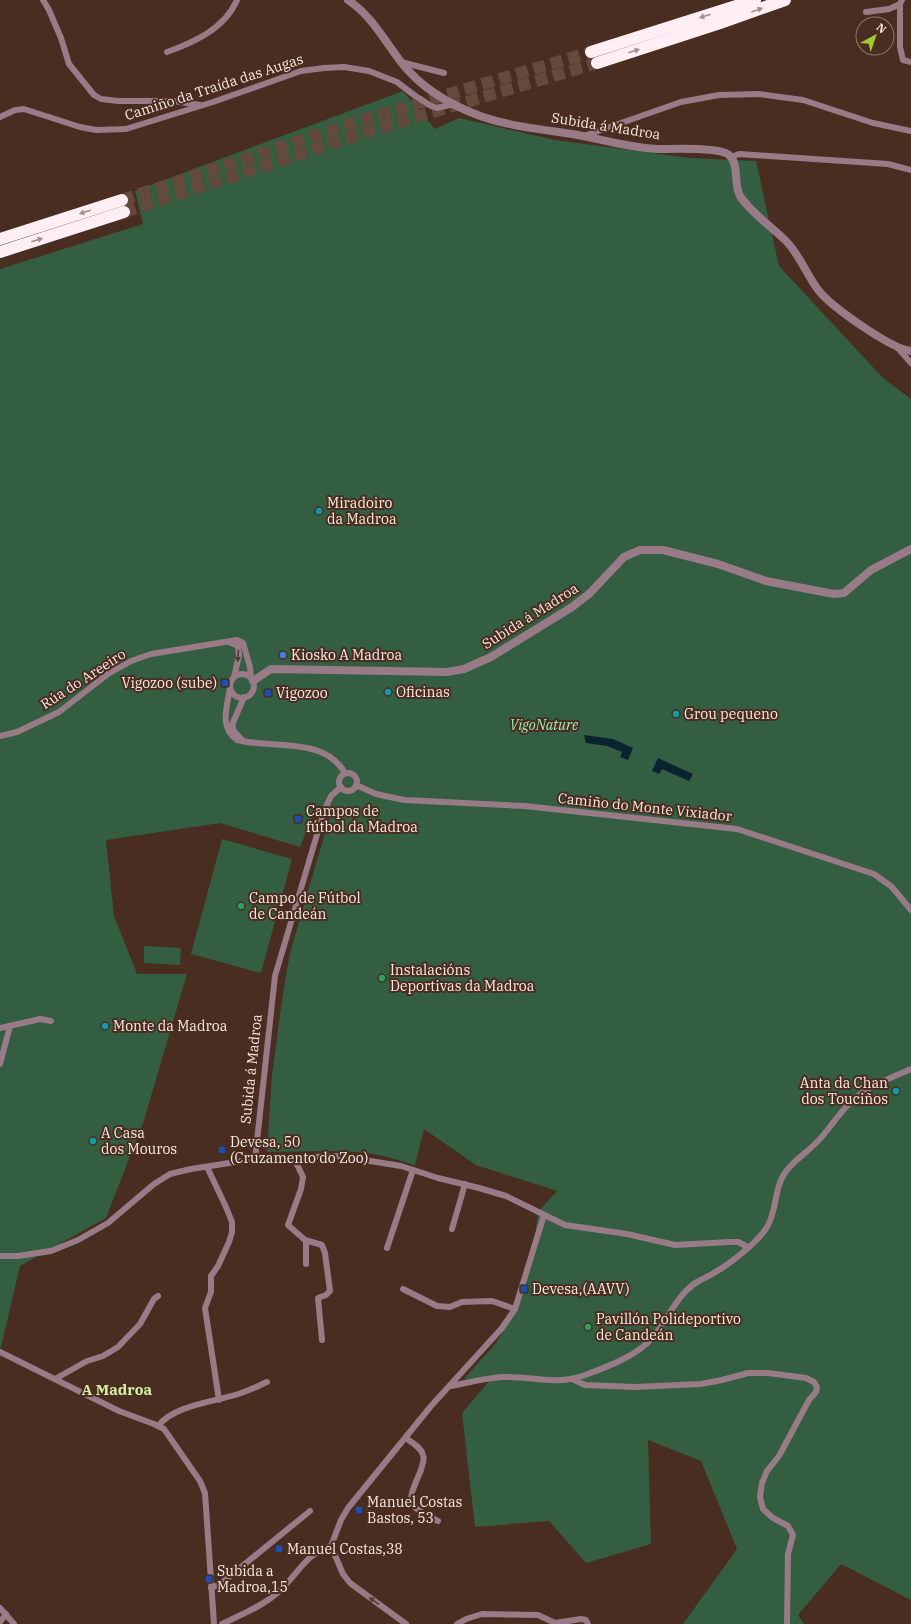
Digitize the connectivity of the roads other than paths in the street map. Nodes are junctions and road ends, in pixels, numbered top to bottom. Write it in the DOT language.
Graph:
graph roads {
  1 [pos="43,0"];
  2 [pos="237,0"];
  3 [pos="348,0"];
  4 [pos="755,0"];
  5 [pos="785,0"];
  6 [pos="901,2"];
  7 [pos="866,12"];
  8 [pos="168,52"];
  9 [pos="591,52"];
  10 [pos="401,62"];
  11 [pos="911,62"];
  12 [pos="597,63"];
  13 [pos="444,74"];
  14 [pos="454,104"];
  15 [pos="202,105"];
  16 [pos="2,115"];
  17 [pos="911,131"];
  18 [pos="584,136"];
  19 [pos="731,157"];
  20 [pos="911,170"];
  21 [pos="122,200"];
  22 [pos="124,212"];
  23 [pos="0,239"];
  24 [pos="0,252"];
  25 [pos="897,347"];
  26 [pos="911,351"];
  27 [pos="911,363"];
  28 [pos="911,549"];
  29 [pos="228,641"];
  30 [pos="234,677"];
  31 [pos="252,680"];
  32 [pos="230,688"];
  33 [pos="244,697"];
  34 [pos="0,736"];
  35 [pos="245,742"];
  36 [pos="345,773"];
  37 [pos="356,785"];
  38 [pos="340,787"];
  39 [pos="911,910"];
  40 [pos="51,1021"];
  41 [pos="10,1026"];
  42 [pos="0,1028"];
  43 [pos="0,1064"];
  44 [pos="911,1069"];
  45 [pos="294,1158"];
  46 [pos="255,1159"];
  47 [pos="207,1166"];
  48 [pos="413,1170"];
  49 [pos="465,1184"];
  50 [pos="544,1215"];
  51 [pos="452,1229"];
  52 [pos="306,1240"];
  53 [pos="748,1247"];
  54 [pos="387,1248"];
  55 [pos="0,1256"];
  56 [pos="306,1264"];
  57 [pos="403,1289"];
  58 [pos="158,1296"];
  59 [pos="515,1309"];
  60 [pos="322,1340"];
  61 [pos="0,1352"];
  62 [pos="56,1379"];
  63 [pos="572,1379"];
  64 [pos="267,1382"];
  65 [pos="451,1386"];
  66 [pos="219,1400"];
  67 [pos="158,1426"];
  68 [pos="406,1438"];
  69 [pos="310,1511"];
  70 [pos="438,1521"];
  71 [pos="331,1546"];
  72 [pos="211,1588"];
  73 [pos="0,1608"];
  74 [pos="6,1614"];
  75 [pos="0,1622"];
  76 [pos="14,1624"];
  77 [pos="214,1624"];
  78 [pos="222,1624"];
  79 [pos="406,1624"];
  80 [pos="457,1624"];
  81 [pos="588,1624"];
  82 [pos="787,1624"];
  1 -- 15 [label="street"];
  2 -- 8 [label="street"];
  3 -- 10 [label="street, Subida á Madroa"];
  4 -- 9 [label="highway, one-way"];
  12 -- 5 [label="highway, one-way"];
  6 -- 7 [label="street"];
  6 -- 11 [label="street"];
  10 -- 13 [label="street"];
  10 -- 14 [label="street, Subida á Madroa"];
  14 -- 15 [label="street, Camiño da Traída das Augas"];
  14 -- 18 [label="street, Subida á Madroa"];
  15 -- 16 [label="street, Camiño da Traída das Augas"];
  17 -- 18 [label="street"];
  18 -- 19 [label="street, Subida á Madroa"];
  19 -- 20 [label="street"];
  19 -- 25 [label="street"];
  21 -- 23 [label="highway, one-way"];
  24 -- 22 [label="highway, one-way"];
  25 -- 26 [label="street"];
  25 -- 27 [label="street"];
  28 -- 31 [label="street, Subida á Madroa"];
  29 -- 30 [label="street, one-way"];
  29 -- 31 [label="street, Rúa do Areeiro"];
  29 -- 34 [label="street, Rúa do Areeiro"];
  30 -- 31 [label="street"];
  30 -- 32 [label="street"];
  31 -- 33 [label="street"];
  32 -- 33 [label="street"];
  32 -- 35 [label="street"];
  33 -- 35 [label="street"];
  35 -- 36 [label="street"];
  36 -- 37 [label="street"];
  36 -- 38 [label="street, Subida á Madroa"];
  37 -- 38 [label="street"];
  37 -- 39 [label="street, Camiño do Monte Vixiador"];
  38 -- 46 [label="street, Subida á Madroa"];
  40 -- 41 [label="street"];
  41 -- 42 [label="street"];
  41 -- 43 [label="street"];
  44 -- 53 [label="street"];
  45 -- 46 [label="street"];
  45 -- 48 [label="street"];
  45 -- 52 [label="street"];
  46 -- 47 [label="street"];
  47 -- 55 [label="street"];
  47 -- 66 [label="street"];
  48 -- 49 [label="street"];
  48 -- 54 [label="street"];
  49 -- 50 [label="street"];
  49 -- 51 [label="street"];
  50 -- 53 [label="street"];
  50 -- 59 [label="street"];
  52 -- 56 [label="street"];
  52 -- 60 [label="street"];
  53 -- 63 [label="street"];
  57 -- 59 [label="street"];
  58 -- 62 [label="street"];
  59 -- 65 [label="street"];
  61 -- 62 [label="street"];
  62 -- 67 [label="street"];
  63 -- 65 [label="street"];
  63 -- 82 [label="street"];
  64 -- 66 [label="street"];
  65 -- 68 [label="street"];
  66 -- 67 [label="street"];
  67 -- 72 [label="street"];
  68 -- 70 [label="street"];
  68 -- 71 [label="street"];
  69 -- 72 [label="street"];
  71 -- 78 [label="street"];
  79 -- 71 [label="street, one-way"];
  72 -- 77 [label="street"];
  73 -- 74 [label="street"];
  74 -- 75 [label="street"];
  74 -- 76 [label="street"];
  80 -- 81 [label="street"];
}
